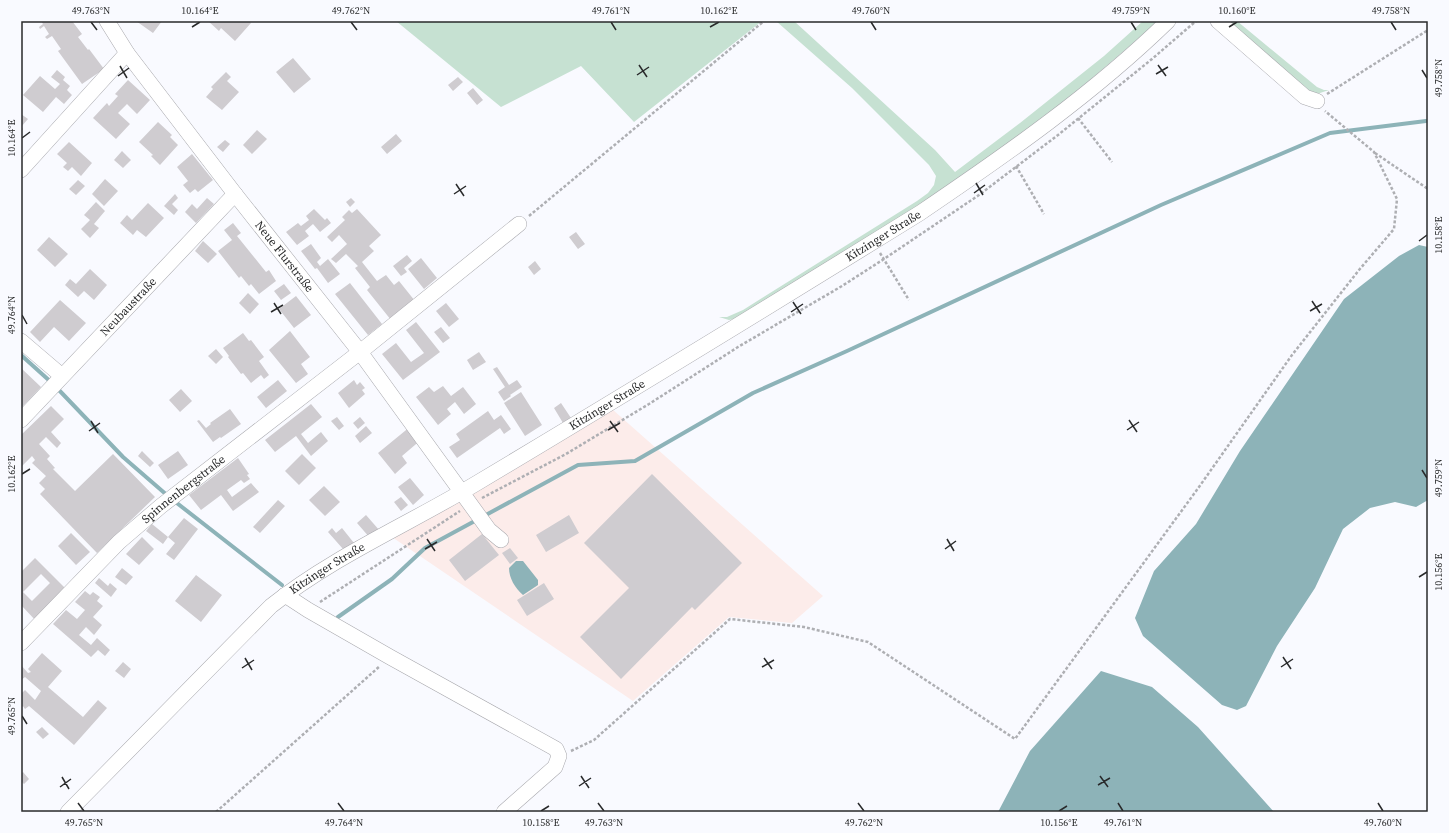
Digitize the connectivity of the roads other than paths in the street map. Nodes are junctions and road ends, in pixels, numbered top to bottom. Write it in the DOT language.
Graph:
graph roads {
  1 [pos="108,21"];
  2 [pos="1168,21"];
  3 [pos="1218,21"];
  4 [pos="127,52"];
  5 [pos="1317,101"];
  6 [pos="21,170"];
  7 [pos="235,194"];
  8 [pos="519,224"];
  9 [pos="21,341"];
  10 [pos="360,352"];
  11 [pos="62,376"];
  12 [pos="21,420"];
  13 [pos="462,492"];
  14 [pos="495,535"];
  15 [pos="285,595"];
  16 [pos="21,643"];
  17 [pos="68,812"];
  18 [pos="504,812"];
  1 -- 4 [label="street, Neue Flurstraße"];
  2 -- 13 [label="street, Kitzinger Straße"];
  3 -- 5 [label="street"];
  4 -- 6 [label="street"];
  4 -- 7 [label="street, Neue Flurstraße"];
  7 -- 10 [label="street, Neue Flurstraße"];
  7 -- 11 [label="street, Neubaustraße"];
  8 -- 10 [label="street, Spinnenbergstraße"];
  9 -- 11 [label="street"];
  10 -- 13 [label="street, Neue Flurstraße"];
  10 -- 16 [label="street, Spinnenbergstraße"];
  11 -- 12 [label="street, Neubaustraße"];
  13 -- 14 [label="street, Neue Flurstraße"];
  13 -- 15 [label="street, Kitzinger Straße"];
  15 -- 17 [label="street, Kitzinger Straße"];
  15 -- 18 [label="street"];
}
